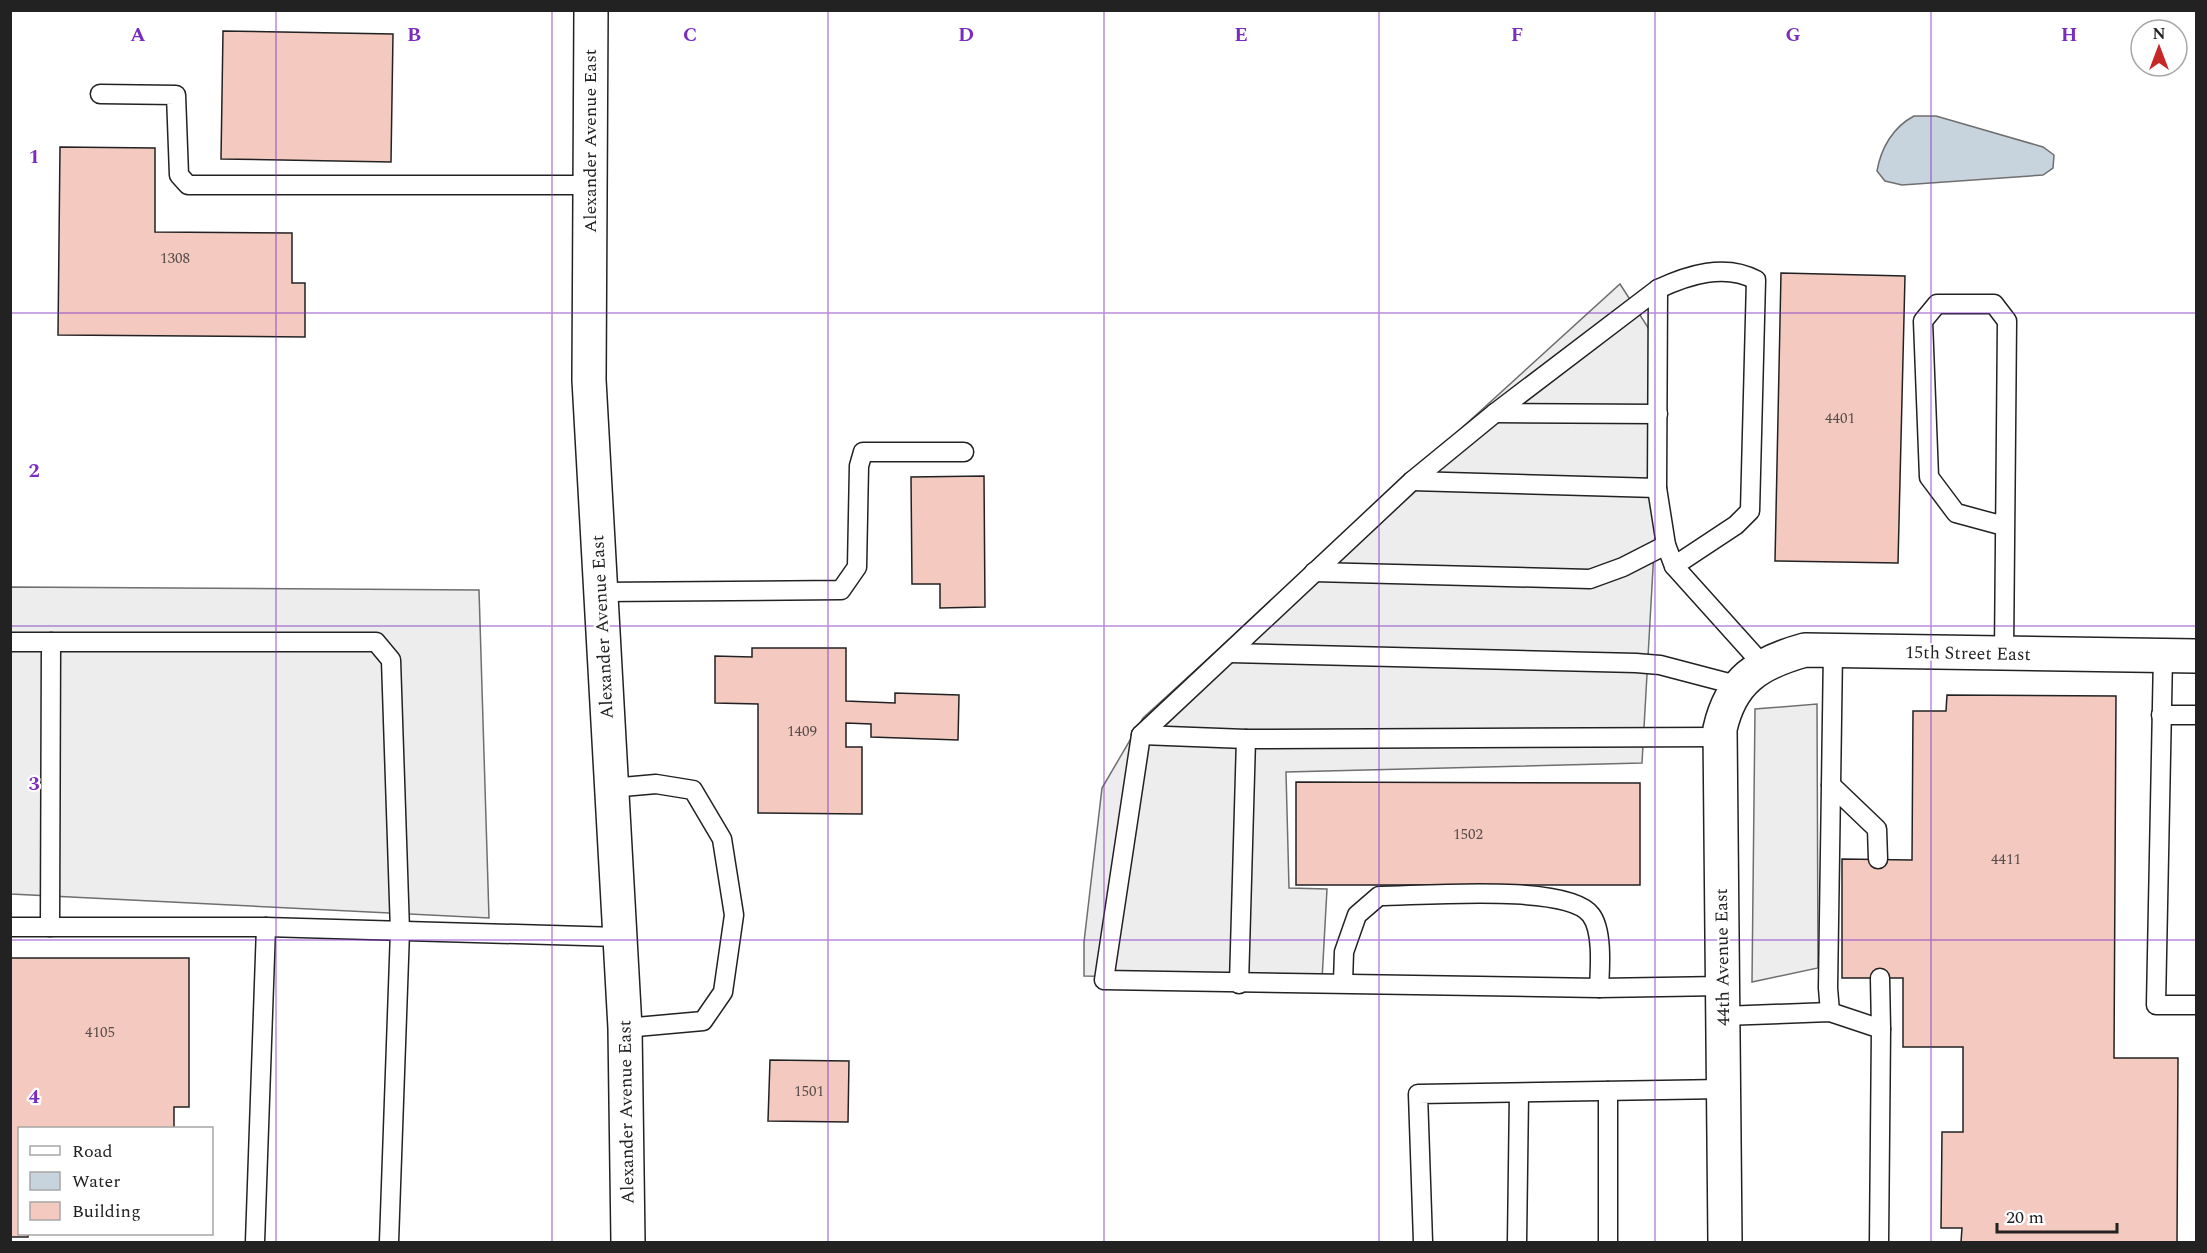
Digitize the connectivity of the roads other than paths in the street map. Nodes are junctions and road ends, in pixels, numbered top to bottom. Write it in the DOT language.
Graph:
graph roads {
  1 [pos="591,10"];
  2 [pos="100,94"];
  3 [pos="590,185"];
  4 [pos="1659,289"];
  5 [pos="1495,413"];
  6 [pos="1658,414"];
  7 [pos="964,452"];
  8 [pos="1412,481"];
  9 [pos="1657,488"];
  10 [pos="2004,526"];
  11 [pos="1666,545"];
  12 [pos="1674,566"];
  13 [pos="1314,572"];
  14 [pos="600,592"];
  15 [pos="10,642"];
  16 [pos="51,642"];
  17 [pos="1833,651"];
  18 [pos="1230,653"];
  19 [pos="2004,654"];
  20 [pos="2163,656"];
  21 [pos="2196,656"];
  22 [pos="1750,677"];
  23 [pos="2162,715"];
  24 [pos="2196,716"];
  25 [pos="1141,735"];
  26 [pos="1720,737"];
  27 [pos="1246,739"];
  28 [pos="1831,785"];
  29 [pos="610,788"];
  30 [pos="1878,860"];
  31 [pos="10,927"];
  32 [pos="50,927"];
  33 [pos="266,927"];
  34 [pos="400,931"];
  35 [pos="619,937"];
  36 [pos="1880,978"];
  37 [pos="1343,982"];
  38 [pos="1239,984"];
  39 [pos="1599,988"];
  40 [pos="1723,1001"];
  41 [pos="2196,1005"];
  42 [pos="1830,1012"];
  43 [pos="625,1028"];
  44 [pos="1881,1029"];
  45 [pos="1723,1089"];
  46 [pos="1608,1091"];
  47 [pos="1519,1093"];
  48 [pos="255,1242"];
  49 [pos="389,1242"];
  50 [pos="628,1242"];
  51 [pos="1423,1242"];
  52 [pos="1517,1242"];
  53 [pos="1608,1242"];
  54 [pos="1725,1242"];
  55 [pos="1879,1242"];
  1 -- 3 [label="street, Alexander Avenue East"];
  2 -- 3 [label="lane"];
  3 -- 14 [label="street, Alexander Avenue East"];
  4 -- 5 [label="lane"];
  4 -- 6 [label="lane"];
  4 -- 12 [label="lane"];
  5 -- 6 [label="lane"];
  5 -- 8 [label="lane"];
  6 -- 9 [label="lane"];
  7 -- 14 [label="lane"];
  8 -- 9 [label="lane"];
  8 -- 13 [label="lane"];
  9 -- 11 [label="lane"];
  10 -- 10 [label="lane"];
  10 -- 19 [label="lane"];
  11 -- 12 [label="lane"];
  11 -- 13 [label="lane"];
  12 -- 22 [label="lane"];
  13 -- 18 [label="lane"];
  14 -- 29 [label="street, Alexander Avenue East"];
  15 -- 16 [label="lane"];
  16 -- 32 [label="lane"];
  16 -- 34 [label="lane"];
  17 -- 19 [label="street, 15th Street East"];
  17 -- 22 [label="street, 15th Street East"];
  17 -- 28 [label="lane"];
  18 -- 22 [label="lane"];
  18 -- 25 [label="lane"];
  19 -- 20 [label="street, 15th Street East"];
  20 -- 21 [label="street, 15th Street East"];
  20 -- 23 [label="lane"];
  22 -- 26 [label="street, 44th Avenue East"];
  23 -- 24 [label="lane"];
  23 -- 41 [label="lane"];
  25 -- 27 [label="lane"];
  25 -- 38 [label="lane"];
  26 -- 27 [label="lane"];
  26 -- 40 [label="street, 44th Avenue East"];
  27 -- 38 [label="lane"];
  28 -- 30 [label="lane"];
  28 -- 42 [label="lane"];
  29 -- 35 [label="street, Alexander Avenue East"];
  29 -- 43 [label="lane"];
  31 -- 32 [label="lane"];
  32 -- 33 [label="lane"];
  33 -- 34 [label="lane"];
  33 -- 48 [label="lane"];
  34 -- 35 [label="lane"];
  34 -- 49 [label="lane"];
  35 -- 43 [label="street, Alexander Avenue East"];
  36 -- 44 [label="lane"];
  37 -- 38 [label="lane"];
  37 -- 39 [label="lane"];
  37 -- 39 [label="lane"];
  39 -- 40 [label="lane"];
  40 -- 42 [label="lane"];
  40 -- 45 [label="street, 44th Avenue East"];
  42 -- 44 [label="lane"];
  43 -- 50 [label="street, Alexander Avenue East"];
  44 -- 55 [label="lane"];
  45 -- 46 [label="lane"];
  45 -- 54 [label="street, 44th Avenue East"];
  46 -- 47 [label="lane"];
  46 -- 53 [label="lane"];
  47 -- 51 [label="lane"];
  47 -- 52 [label="lane"];
}
